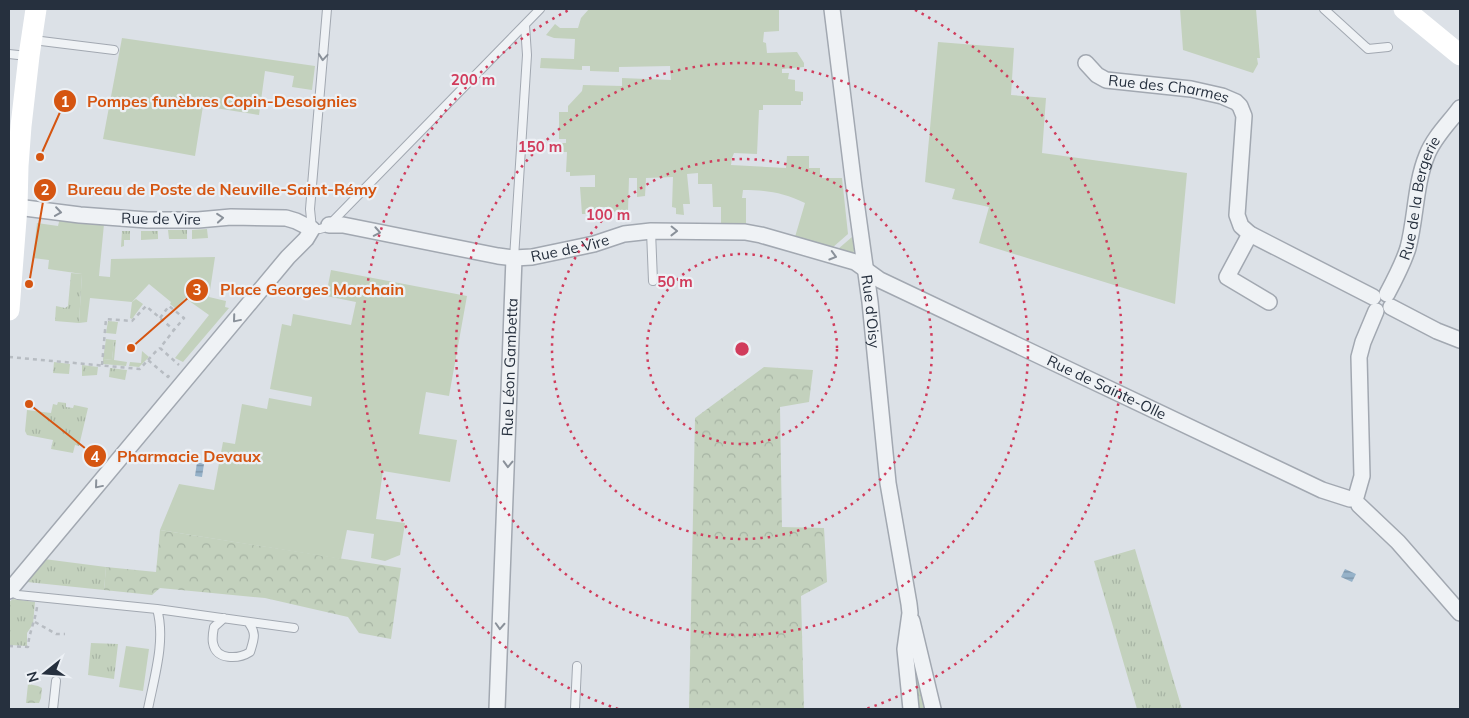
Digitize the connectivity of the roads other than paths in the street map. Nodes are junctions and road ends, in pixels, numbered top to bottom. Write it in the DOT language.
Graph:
graph roads {
  1 [pos="36,9"];
  2 [pos="327,9"];
  3 [pos="540,9"];
  4 [pos="832,9"];
  5 [pos="1324,9"];
  6 [pos="1404,9"];
  7 [pos="525,24"];
  8 [pos="1388,47"];
  9 [pos="23,50"];
  10 [pos="114,50"];
  11 [pos="1460,55"];
  12 [pos="1086,63"];
  13 [pos="1460,108"];
  14 [pos="12,208"];
  15 [pos="329,225"];
  16 [pos="312,229"];
  17 [pos="651,231"];
  18 [pos="1250,234"];
  19 [pos="514,258"];
  20 [pos="866,269"];
  21 [pos="653,281"];
  22 [pos="9,302"];
  23 [pos="1269,302"];
  24 [pos="1382,302"];
  25 [pos="1460,340"];
  26 [pos="1355,500"];
  27 [pos="12,592"];
  28 [pos="9,598"];
  29 [pos="158,609"];
  30 [pos="910,613"];
  31 [pos="1460,614"];
  32 [pos="224,618"];
  33 [pos="248,622"];
  34 [pos="294,628"];
  35 [pos="576,666"];
  36 [pos="56,681"];
  37 [pos="53,709"];
  38 [pos="148,709"];
  39 [pos="497,709"];
  40 [pos="575,709"];
  41 [pos="911,709"];
  42 [pos="933,709"];
  1 -- 9 [label="main road"];
  2 -- 16 [label="lane, one-way"];
  3 -- 7 [label="lane"];
  4 -- 20 [label="street, Rue d'Oisy"];
  5 -- 8 [label="lane"];
  6 -- 11 [label="main road"];
  7 -- 15 [label="lane"];
  7 -- 19 [label="lane, Rue Léon Gambetta"];
  9 -- 10 [label="lane"];
  9 -- 14 [label="main road"];
  12 -- 18 [label="street, Rue des Charmes"];
  13 -- 24 [label="street, Rue de la Bergerie"];
  14 -- 16 [label="street, Rue de Vire, one-way"];
  14 -- 22 [label="main road"];
  15 -- 16 [label="lane"];
  15 -- 19 [label="street, Rue de Vire, one-way"];
  16 -- 27 [label="street, one-way"];
  17 -- 19 [label="street, Rue de Vire"];
  17 -- 20 [label="street, Rue de Vire, one-way"];
  17 -- 21 [label="lane"];
  18 -- 23 [label="street"];
  18 -- 24 [label="street"];
  19 -- 39 [label="street, Rue Léon Gambetta, one-way"];
  20 -- 26 [label="street, Rue de Sainte-Olle"];
  20 -- 30 [label="street, Rue d'Oisy"];
  24 -- 25 [label="street"];
  24 -- 26 [label="street, Rue de la Bergerie"];
  26 -- 31 [label="street, Rue de Sainte-Olle"];
  27 -- 28 [label="lane"];
  27 -- 29 [label="lane"];
  29 -- 32 [label="lane"];
  29 -- 38 [label="lane"];
  30 -- 41 [label="street, Rue d'Oisy"];
  30 -- 42 [label="street, Rue d'Oisy"];
  32 -- 33 [label="lane"];
  32 -- 33 [label="lane"];
  33 -- 34 [label="lane"];
  35 -- 40 [label="lane"];
  36 -- 37 [label="lane"];
}
